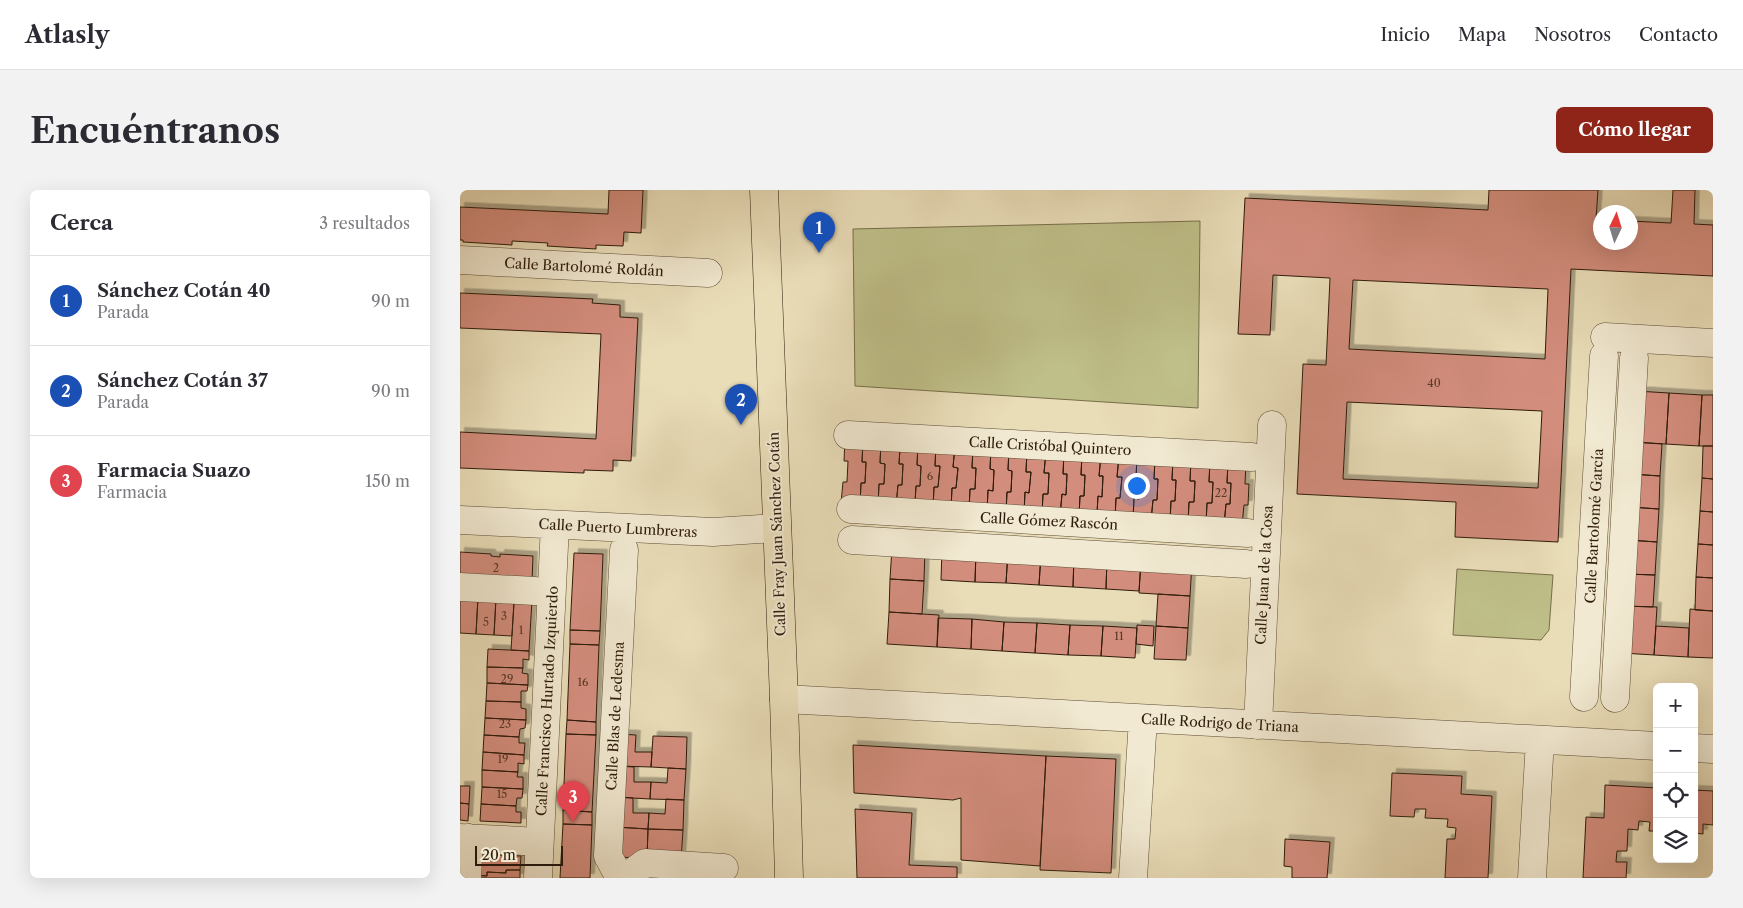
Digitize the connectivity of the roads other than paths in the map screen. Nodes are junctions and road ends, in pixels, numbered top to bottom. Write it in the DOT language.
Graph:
graph roads {
  1 [pos="764,190"];
  2 [pos="460,260"];
  3 [pos="708,273"];
  4 [pos="1713,343"];
  5 [pos="1634,358"];
  6 [pos="1272,425"];
  7 [pos="848,435"];
  8 [pos="1252,457"];
  9 [pos="851,509"];
  10 [pos="460,520"];
  11 [pos="555,524"];
  12 [pos="776,528"];
  13 [pos="1248,533"];
  14 [pos="852,540"];
  15 [pos="624,550"];
  16 [pos="1246,564"];
  17 [pos="460,587"];
  18 [pos="535,591"];
  19 [pos="1584,697"];
  20 [pos="1615,698"];
  21 [pos="784,699"];
  22 [pos="1143,719"];
  23 [pos="1258,725"];
  24 [pos="1540,740"];
  25 [pos="1653,746"];
  26 [pos="1698,748"];
  27 [pos="1713,749"];
  28 [pos="464,838"];
  29 [pos="523,840"];
  30 [pos="724,868"];
  31 [pos="467,878"];
  32 [pos="538,878"];
  33 [pos="620,878"];
  34 [pos="625,878"];
  35 [pos="789,878"];
  36 [pos="1133,878"];
  37 [pos="1532,878"];
  1 -- 12 [label="main road, Calle Fray Juan Sánchez Cotán"];
  2 -- 3 [label="street, Calle Bartolomé Roldán"];
  4 -- 19 [label="street, Calle Bartolomé García"];
  5 -- 20 [label="street"];
  6 -- 23 [label="street, Calle Juan de la Cosa"];
  7 -- 8 [label="street, Calle Cristóbal Quintero"];
  9 -- 13 [label="street, Calle Gómez Rascón"];
  10 -- 11 [label="street, Calle Puerto Lumbreras"];
  11 -- 12 [label="street, Calle Puerto Lumbreras"];
  11 -- 32 [label="street, Calle Francisco Hurtado Izquierdo"];
  12 -- 21 [label="main road, Calle Fray Juan Sánchez Cotán"];
  14 -- 16 [label="street"];
  15 -- 33 [label="street, Calle Blas de Ledesma"];
  17 -- 18 [label="street"];
  21 -- 22 [label="street, Calle Rodrigo de Triana"];
  21 -- 35 [label="main road, Calle Fray Juan Sánchez Cotán"];
  22 -- 23 [label="street, Calle Rodrigo de Triana"];
  22 -- 36 [label="street"];
  23 -- 24 [label="street, Calle Rodrigo de Triana"];
  24 -- 25 [label="street, Calle Rodrigo de Triana"];
  24 -- 37 [label="street"];
  26 -- 27 [label="street"];
  28 -- 29 [label="street"];
  28 -- 31 [label="street"];
  30 -- 34 [label="street"];
}
